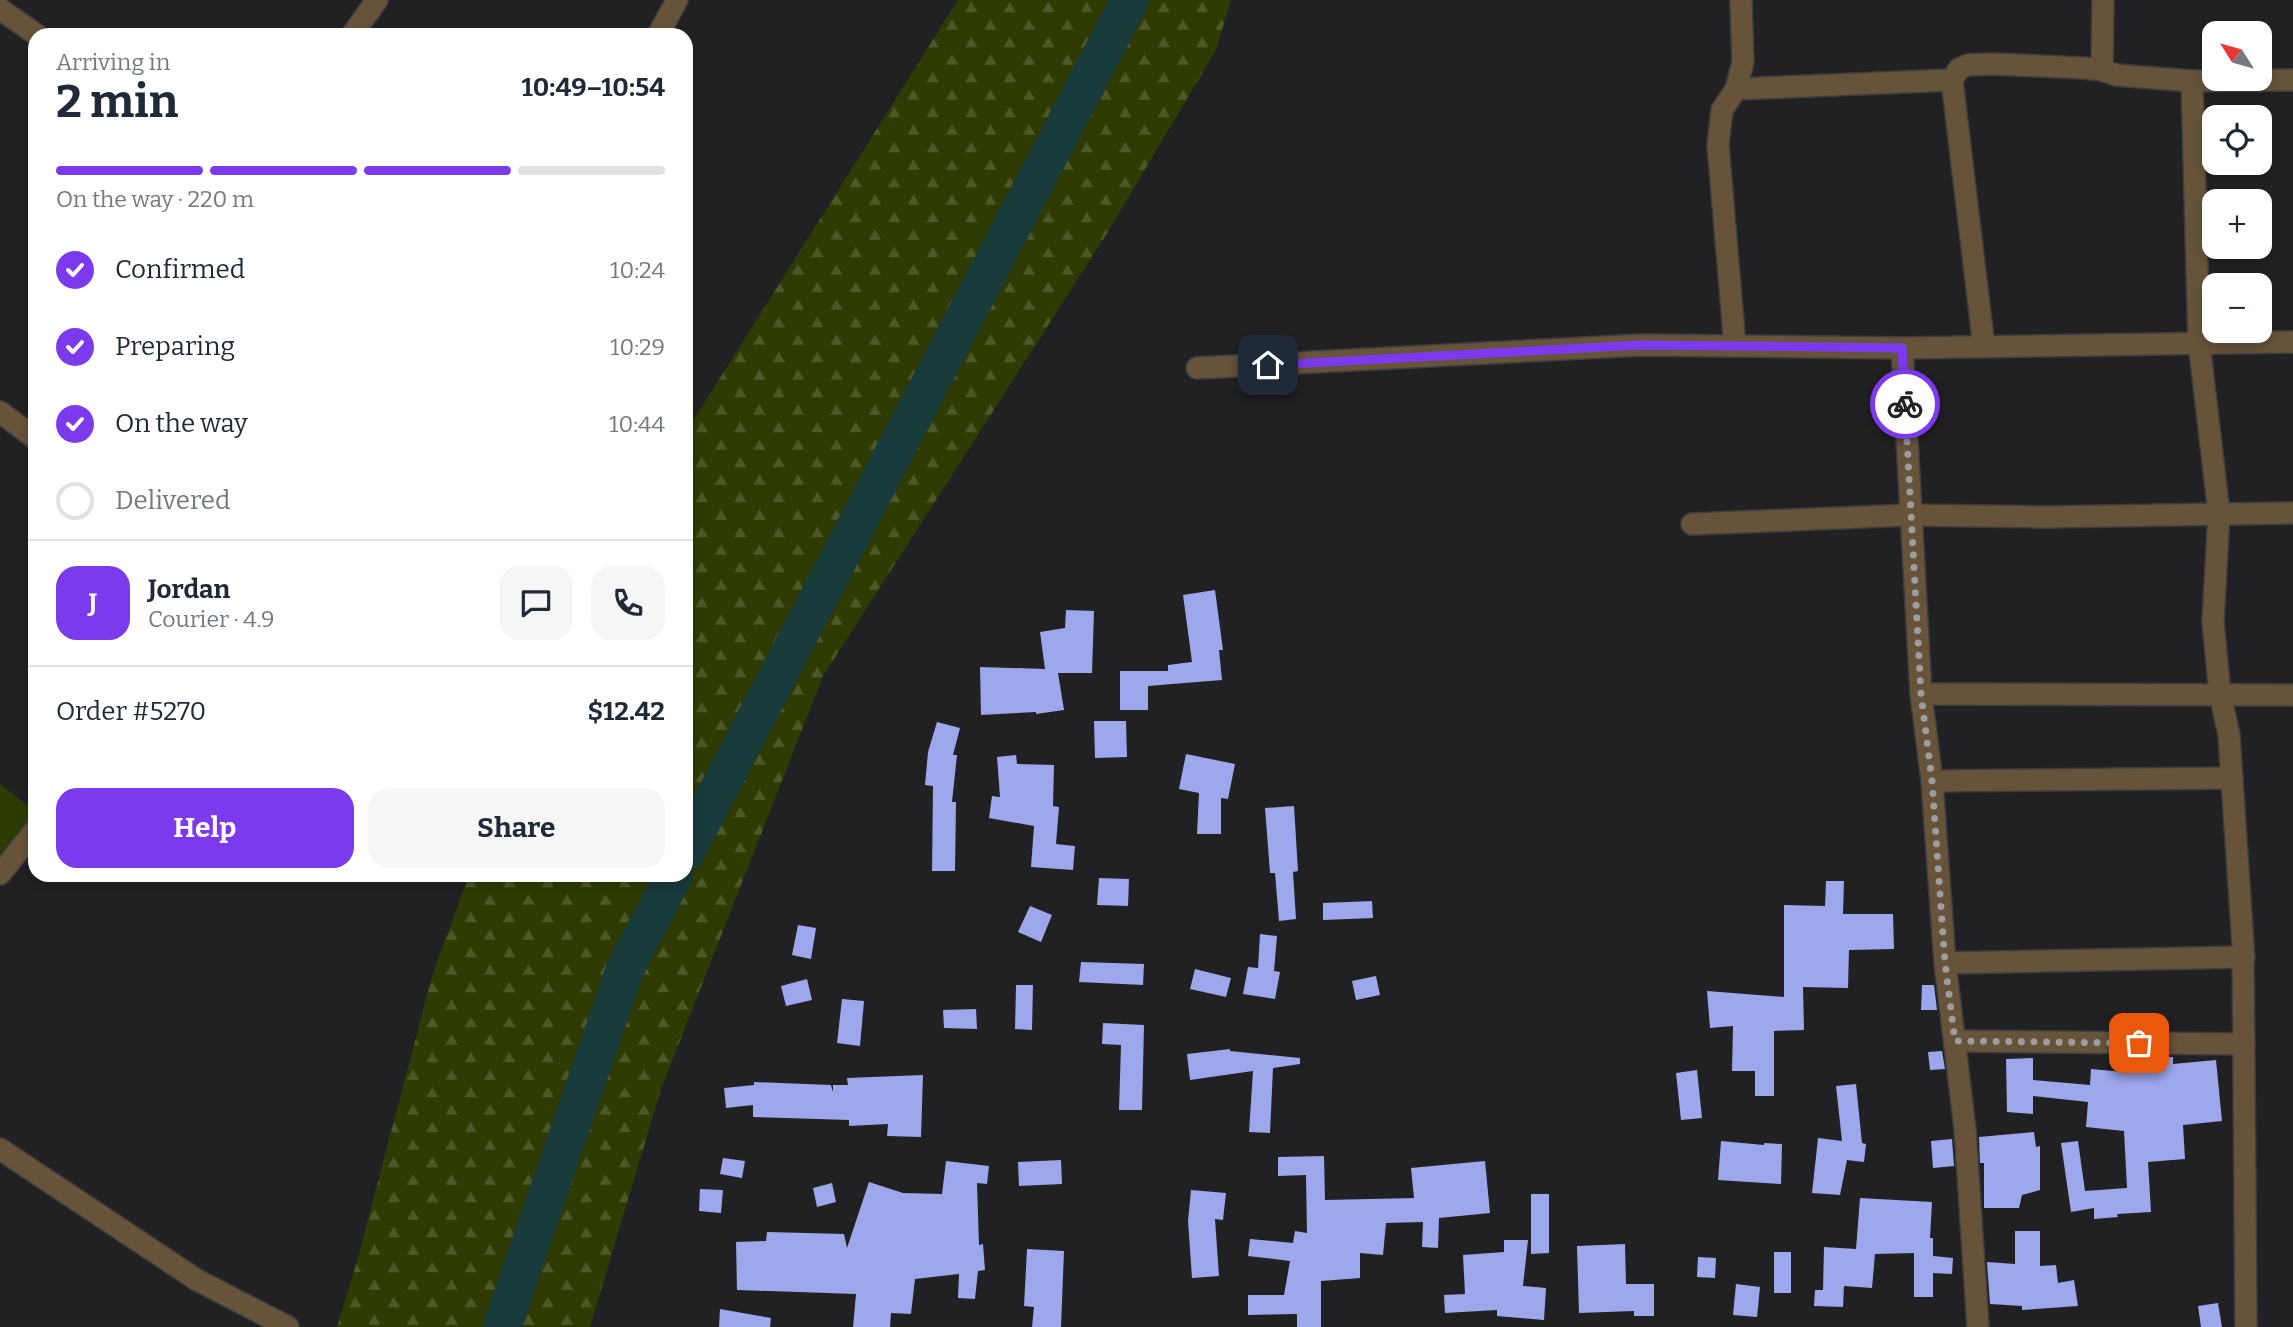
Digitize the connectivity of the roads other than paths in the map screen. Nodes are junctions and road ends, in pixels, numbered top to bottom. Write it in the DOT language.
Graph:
graph roads {
  1 [pos="377,0"];
  2 [pos="677,0"];
  3 [pos="1741,0"];
  4 [pos="2103,0"];
  5 [pos="0,9"];
  6 [pos="357,28"];
  7 [pos="662,28"];
  8 [pos="28,29"];
  9 [pos="2102,70"];
  10 [pos="1952,80"];
  11 [pos="2293,80"];
  12 [pos="2192,81"];
  13 [pos="1736,89"];
  14 [pos="2293,342"];
  15 [pos="2199,343"];
  16 [pos="1735,346"];
  17 [pos="1984,347"];
  18 [pos="1902,348"];
  19 [pos="1197,368"];
  20 [pos="0,412"];
  21 [pos="28,433"];
  22 [pos="2219,513"];
  23 [pos="2293,513"];
  24 [pos="1910,515"];
  25 [pos="1692,524"];
  26 [pos="1921,694"];
  27 [pos="2220,694"];
  28 [pos="2293,695"];
  29 [pos="2232,778"];
  30 [pos="1932,781"];
  31 [pos="28,839"];
  32 [pos="0,874"];
  33 [pos="2244,957"];
  34 [pos="1945,963"];
  35 [pos="1955,1041"];
  36 [pos="2244,1044"];
  37 [pos="0,1149"];
  38 [pos="288,1327"];
  39 [pos="1978,1327"];
  40 [pos="2246,1327"];
  1 -- 6 [label="street"];
  2 -- 7 [label="street"];
  3 -- 13 [label="street"];
  4 -- 9 [label="street"];
  5 -- 8 [label="street"];
  9 -- 10 [label="street"];
  9 -- 12 [label="street"];
  10 -- 13 [label="street"];
  10 -- 17 [label="street"];
  11 -- 12 [label="street"];
  12 -- 15 [label="street"];
  13 -- 16 [label="street"];
  14 -- 15 [label="street"];
  15 -- 17 [label="street"];
  15 -- 22 [label="street"];
  16 -- 18 [label="street"];
  16 -- 19 [label="street"];
  17 -- 18 [label="street"];
  18 -- 24 [label="street"];
  20 -- 21 [label="street"];
  22 -- 23 [label="street"];
  22 -- 24 [label="street"];
  22 -- 27 [label="street"];
  24 -- 25 [label="street"];
  24 -- 26 [label="street"];
  26 -- 27 [label="street"];
  26 -- 30 [label="street"];
  27 -- 28 [label="street"];
  27 -- 29 [label="street"];
  29 -- 30 [label="street"];
  29 -- 33 [label="street"];
  30 -- 34 [label="street"];
  31 -- 32 [label="street"];
  33 -- 34 [label="street"];
  33 -- 36 [label="street"];
  34 -- 35 [label="street"];
  35 -- 36 [label="street"];
  35 -- 39 [label="street"];
  36 -- 40 [label="street"];
  37 -- 38 [label="street"];
}
